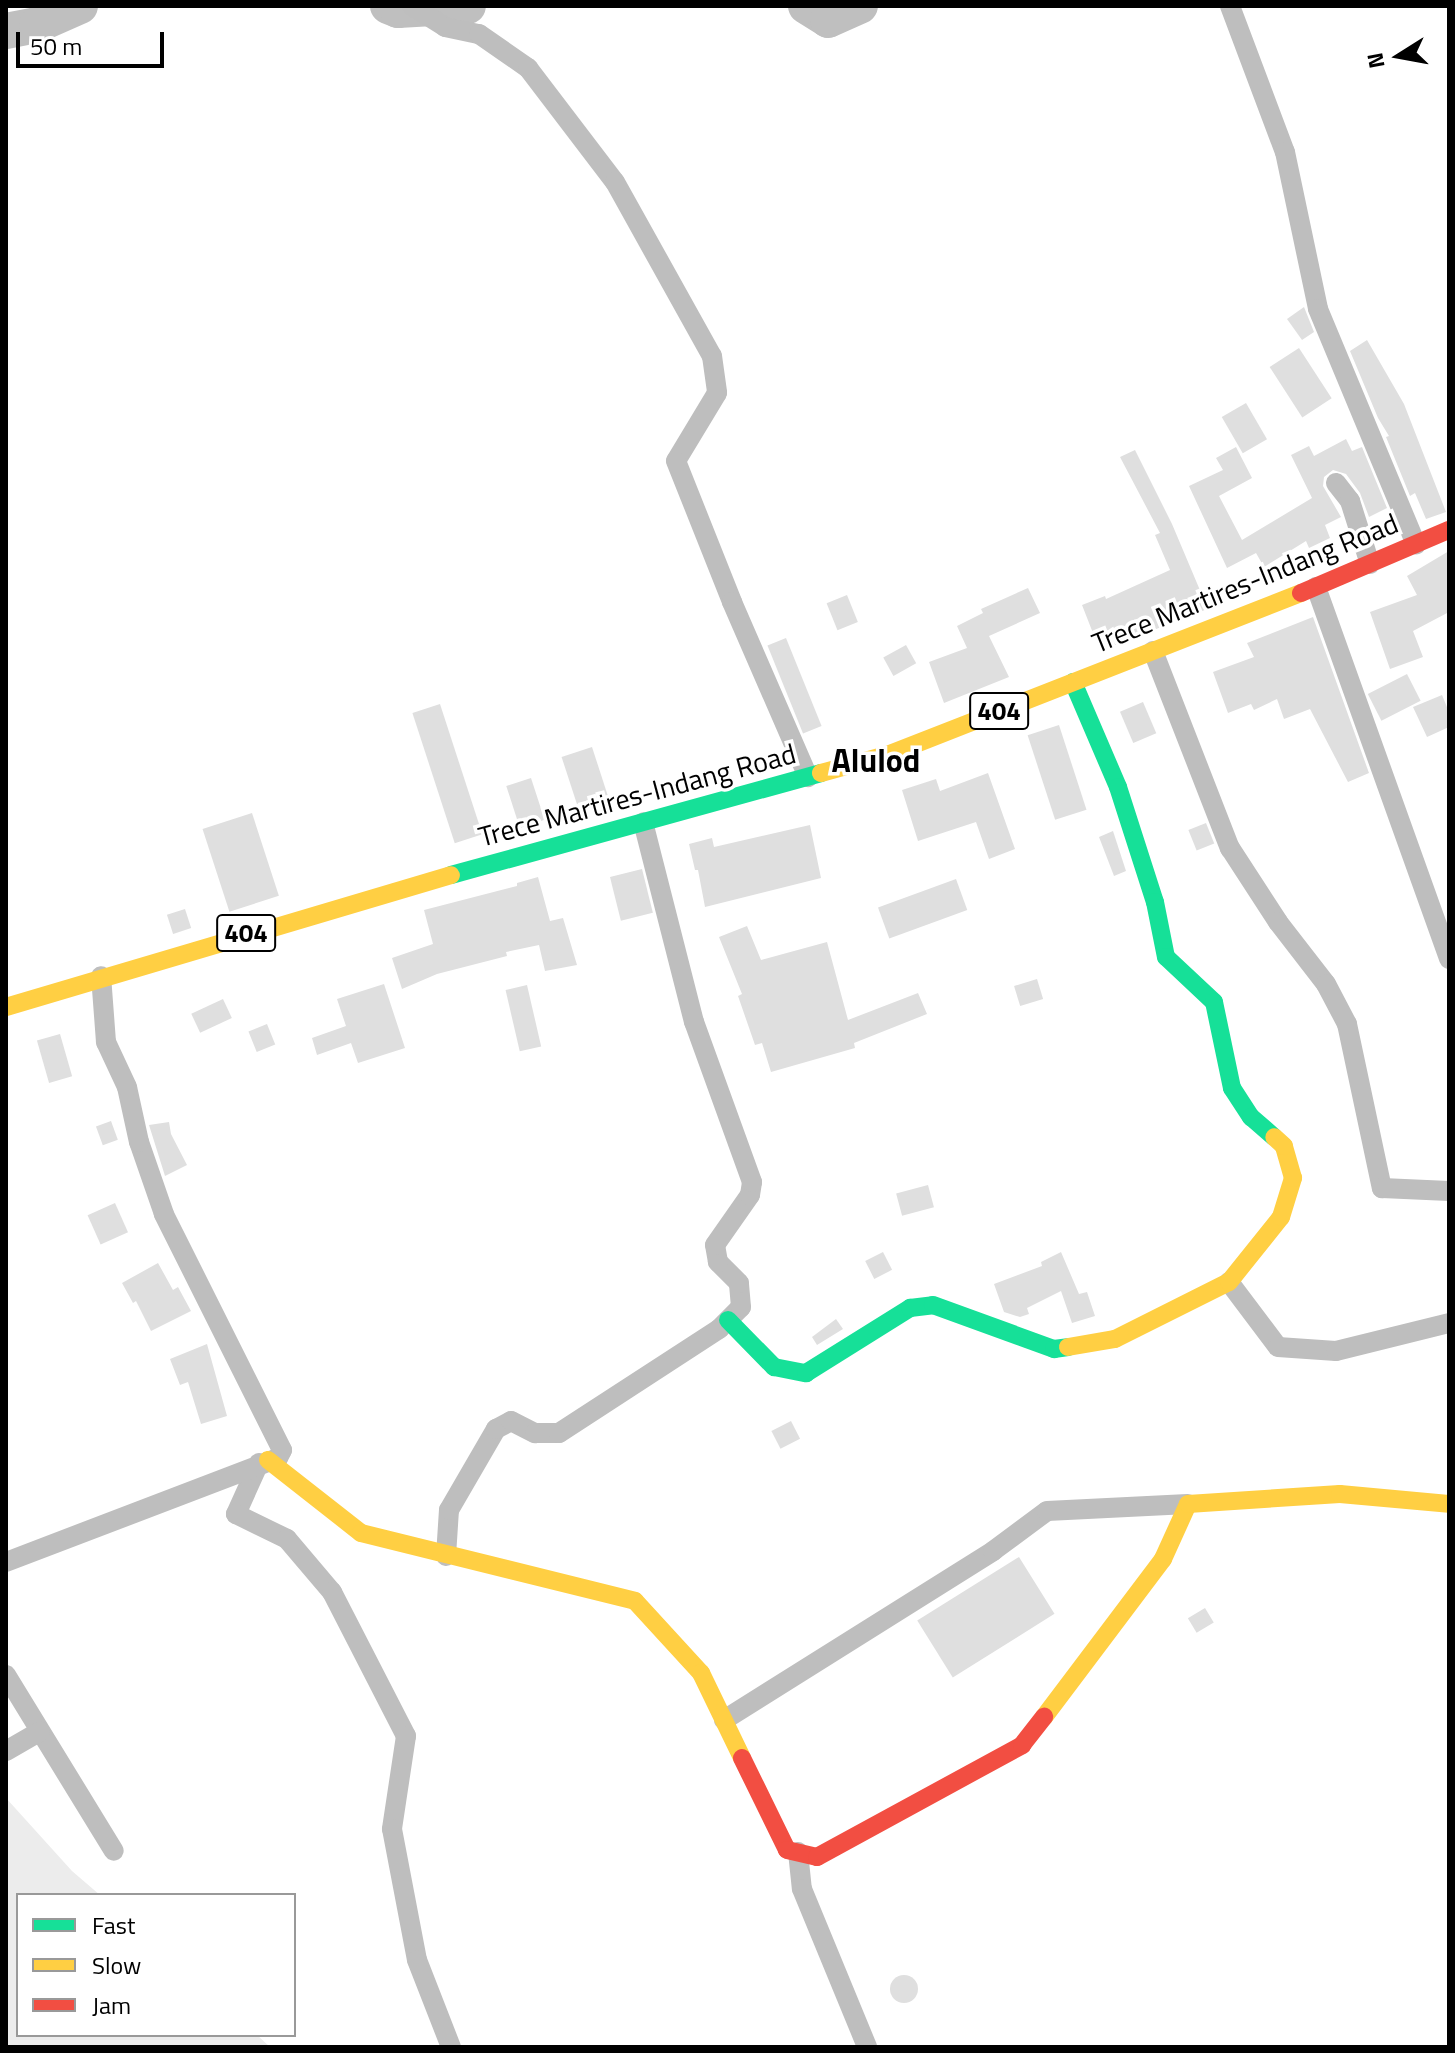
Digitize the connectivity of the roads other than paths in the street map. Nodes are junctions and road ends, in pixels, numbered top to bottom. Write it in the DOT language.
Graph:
graph roads {
  1 [pos="412,6"];
  2 [pos="1230,6"];
  3 [pos="1336,483"];
  4 [pos="1449,530"];
  5 [pos="1416,544"];
  6 [pos="1370,564"];
  7 [pos="1316,587"];
  8 [pos="1153,651"];
  9 [pos="1073,682"];
  10 [pos="808,777"];
  11 [pos="643,822"];
  12 [pos="1449,959"];
  13 [pos="101,976"];
  14 [pos="6,1007"];
  15 [pos="1449,1191"];
  16 [pos="1229,1282"];
  17 [pos="728,1320"];
  18 [pos="1449,1323"];
  19 [pos="263,1462"];
  20 [pos="1188,1504"];
  21 [pos="1449,1504"];
  22 [pos="446,1556"];
  23 [pos="6,1562"];
  24 [pos="6,1675"];
  25 [pos="724,1720"];
  26 [pos="40,1731"];
  27 [pos="6,1751"];
  28 [pos="114,1851"];
  29 [pos="798,1852"];
  30 [pos="451,2047"];
  31 [pos="867,2047"];
  1 -- 10 [label="street"];
  2 -- 5 [label="street"];
  3 -- 6 [label="street"];
  4 -- 5 [label="street, Trece Martires-Indang Road / 404"];
  5 -- 6 [label="street, Trece Martires-Indang Road / 404"];
  6 -- 7 [label="street, Trece Martires-Indang Road / 404"];
  7 -- 8 [label="street, Trece Martires-Indang Road / 404"];
  7 -- 12 [label="street"];
  8 -- 9 [label="street, Trece Martires-Indang Road / 404"];
  8 -- 15 [label="street"];
  9 -- 10 [label="street, Trece Martires-Indang Road / 404"];
  9 -- 16 [label="street"];
  10 -- 11 [label="street, Trece Martires-Indang Road / 404"];
  11 -- 13 [label="street, Trece Martires-Indang Road / 404"];
  11 -- 17 [label="street"];
  13 -- 14 [label="street, Trece Martires-Indang Road / 404"];
  13 -- 19 [label="street"];
  16 -- 17 [label="street"];
  16 -- 18 [label="street"];
  17 -- 22 [label="street"];
  19 -- 22 [label="street"];
  19 -- 23 [label="street"];
  19 -- 30 [label="street"];
  20 -- 21 [label="street"];
  20 -- 25 [label="street"];
  20 -- 29 [label="street"];
  22 -- 25 [label="street"];
  24 -- 26 [label="street"];
  25 -- 29 [label="street"];
  26 -- 27 [label="street"];
  26 -- 28 [label="street"];
  29 -- 31 [label="street"];
}
